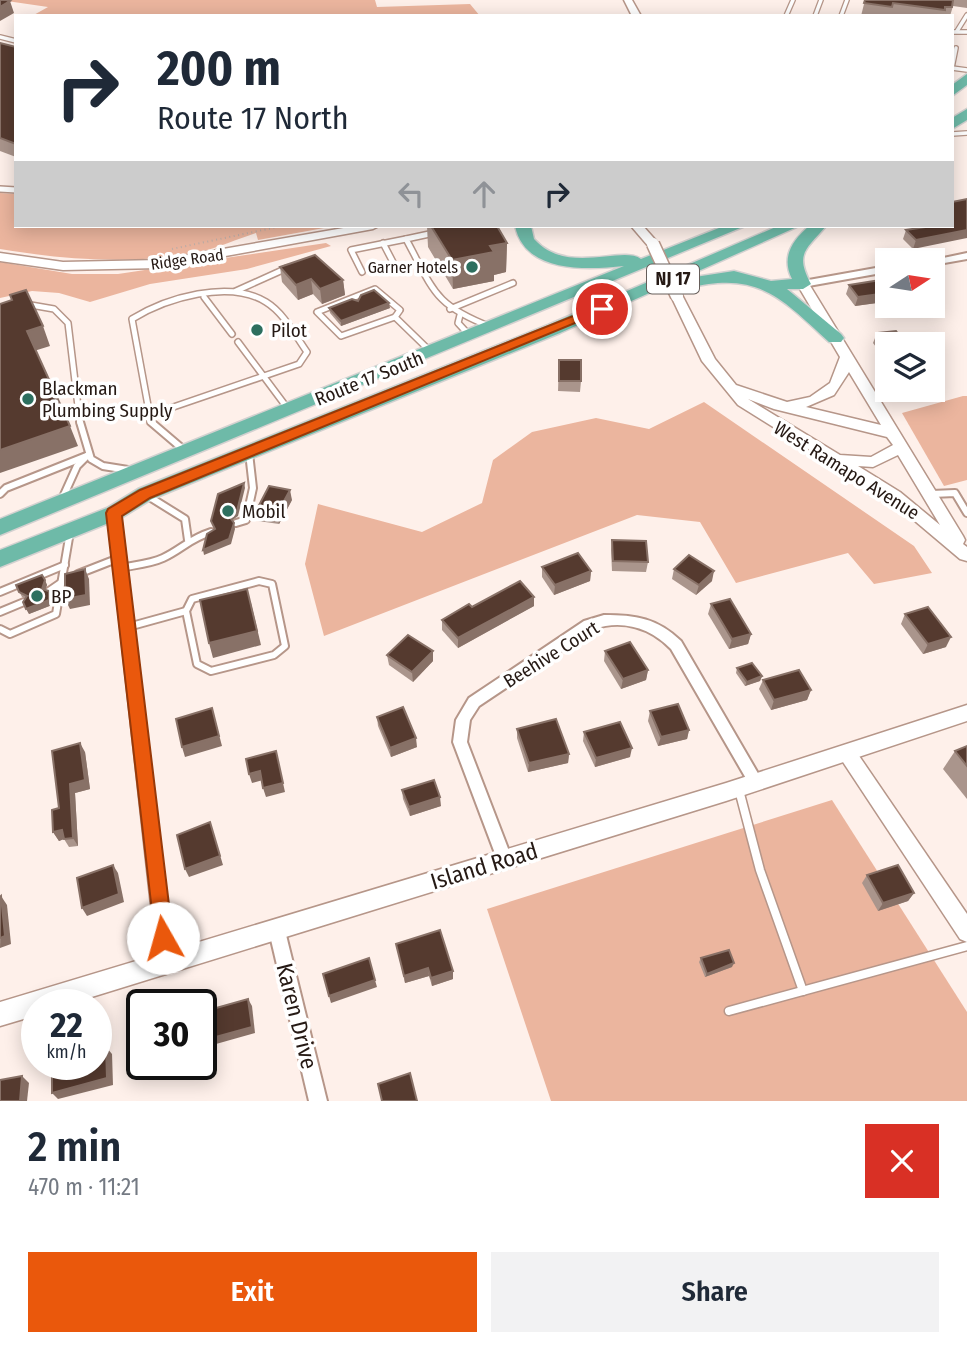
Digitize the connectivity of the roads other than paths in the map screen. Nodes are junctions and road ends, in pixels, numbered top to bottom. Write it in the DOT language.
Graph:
graph roads {
  1 [pos="967,15"];
  2 [pos="954,32"];
  3 [pos="967,32"];
  4 [pos="954,48"];
  5 [pos="967,48"];
  6 [pos="967,78"];
  7 [pos="954,90"];
  8 [pos="362,228"];
  9 [pos="523,228"];
  10 [pos="639,228"];
  11 [pos="646,228"];
  12 [pos="708,228"];
  13 [pos="731,228"];
  14 [pos="786,228"];
  15 [pos="816,228"];
  16 [pos="442,232"];
  17 [pos="406,239"];
  18 [pos="383,243"];
  19 [pos="661,250"];
  20 [pos="967,256"];
  21 [pos="0,257"];
  22 [pos="945,260"];
  23 [pos="395,266"];
  24 [pos="290,267"];
  25 [pos="875,271"];
  26 [pos="362,272"];
  27 [pos="513,284"];
  28 [pos="803,284"];
  29 [pos="773,285"];
  30 [pos="345,289"];
  31 [pos="234,292"];
  32 [pos="204,297"];
  33 [pos="355,299"];
  34 [pos="18,304"];
  35 [pos="450,309"];
  36 [pos="370,315"];
  37 [pos="460,315"];
  38 [pos="395,317"];
  39 [pos="351,323"];
  40 [pos="377,323"];
  41 [pos="492,328"];
  42 [pos="554,329"];
  43 [pos="358,330"];
  44 [pos="232,334"];
  45 [pos="470,337"];
  46 [pos="835,338"];
  47 [pos="238,342"];
  48 [pos="432,353"];
  49 [pos="847,357"];
  50 [pos="264,376"];
  51 [pos="728,385"];
  52 [pos="783,406"];
  53 [pos="289,410"];
  54 [pos="150,415"];
  55 [pos="897,440"];
  56 [pos="187,452"];
  57 [pos="249,452"];
  58 [pos="89,455"];
  59 [pos="835,458"];
  60 [pos="140,471"];
  61 [pos="0,494"];
  62 [pos="145,494"];
  63 [pos="929,495"];
  64 [pos="57,504"];
  65 [pos="114,513"];
  66 [pos="967,513"];
  67 [pos="236,523"];
  68 [pos="0,527"];
  69 [pos="70,531"];
  70 [pos="211,532"];
  71 [pos="188,540"];
  72 [pos="967,556"];
  73 [pos="0,559"];
  74 [pos="119,563"];
  75 [pos="65,565"];
  76 [pos="63,581"];
  77 [pos="49,591"];
  78 [pos="0,592"];
  79 [pos="24,601"];
  80 [pos="186,611"];
  81 [pos="0,612"];
  82 [pos="127,627"];
  83 [pos="0,629"];
  84 [pos="967,713"];
  85 [pos="847,753"];
  86 [pos="747,785"];
  87 [pos="503,859"];
  88 [pos="277,931"];
  89 [pos="967,932"];
  90 [pos="967,946"];
  91 [pos="166,964"];
  92 [pos="803,991"];
  93 [pos="729,1011"];
  94 [pos="0,1014"];
  95 [pos="318,1101"];
  1 -- 2 [label="lane"];
  2 -- 3 [label="lane"];
  4 -- 5 [label="lane"];
  6 -- 7 [label="highway"];
  8 -- 21 [label="street, Ridge Road"];
  9 -- 19 [label="highway"];
  10 -- 19 [label="street, West Ramapo Avenue"];
  11 -- 19 [label="street"];
  12 -- 19 [label="highway"];
  13 -- 19 [label="highway, Route 17 South / NJ 17"];
  14 -- 42 [label="highway, NJ 17"];
  15 -- 28 [label="highway"];
  16 -- 17 [label="lane"];
  17 -- 18 [label="lane"];
  17 -- 35 [label="lane"];
  18 -- 23 [label="lane"];
  18 -- 26 [label="lane"];
  19 -- 41 [label="highway, Route 17 South / NJ 17"];
  19 -- 51 [label="street, West Ramapo Avenue, bridge"];
  20 -- 22 [label="street"];
  24 -- 31 [label="lane"];
  25 -- 28 [label="street"];
  27 -- 35 [label="lane"];
  28 -- 29 [label="highway"];
  28 -- 46 [label="street"];
  29 -- 42 [label="highway"];
  29 -- 46 [label="highway"];
  30 -- 33 [label="lane"];
  31 -- 32 [label="lane"];
  31 -- 50 [label="lane"];
  32 -- 44 [label="lane"];
  32 -- 54 [label="lane"];
  33 -- 38 [label="lane"];
  33 -- 43 [label="lane"];
  34 -- 58 [label="lane"];
  35 -- 37 [label="lane"];
  36 -- 40 [label="lane"];
  37 -- 41 [label="lane"];
  37 -- 45 [label="lane"];
  38 -- 40 [label="lane"];
  38 -- 48 [label="lane"];
  39 -- 43 [label="lane"];
  40 -- 43 [label="lane"];
  41 -- 45 [label="highway, Route 17 South / NJ 17"];
  42 -- 57 [label="highway, NJ 17"];
  45 -- 48 [label="highway, Route 17 South / NJ 17"];
  46 -- 49 [label="street"];
  47 -- 50 [label="lane"];
  48 -- 53 [label="highway, Route 17 South / NJ 17"];
  49 -- 52 [label="street"];
  49 -- 55 [label="street"];
  50 -- 53 [label="lane"];
  50 -- 54 [label="lane"];
  51 -- 52 [label="street, West Ramapo Avenue"];
  51 -- 59 [label="street, West Ramapo Avenue"];
  52 -- 55 [label="street, West Ramapo Avenue"];
  53 -- 56 [label="highway, Route 17 South / NJ 17"];
  54 -- 56 [label="lane"];
  55 -- 59 [label="street"];
  55 -- 63 [label="street"];
  56 -- 60 [label="highway, Route 17 South / NJ 17"];
  57 -- 62 [label="highway, NJ 17"];
  57 -- 67 [label="lane"];
  58 -- 60 [label="lane"];
  58 -- 61 [label="lane"];
  58 -- 64 [label="lane"];
  59 -- 72 [label="street, West Ramapo Avenue"];
  60 -- 64 [label="highway, Route 17 South / NJ 17"];
  62 -- 65 [label="highway, NJ 17"];
  62 -- 71 [label="lane"];
  63 -- 66 [label="lane"];
  63 -- 72 [label="street"];
  64 -- 68 [label="highway, Route 17 South / NJ 17"];
  65 -- 69 [label="highway, NJ 17"];
  65 -- 74 [label="street"];
  69 -- 73 [label="highway, NJ 17"];
  69 -- 75 [label="lane"];
  70 -- 71 [label="lane"];
  71 -- 74 [label="lane"];
  74 -- 76 [label="lane"];
  74 -- 82 [label="street"];
  75 -- 76 [label="lane"];
  75 -- 78 [label="lane"];
  76 -- 77 [label="lane"];
  76 -- 83 [label="lane"];
  79 -- 81 [label="lane"];
  80 -- 80 [label="lane"];
  80 -- 82 [label="lane"];
  82 -- 91 [label="street"];
  84 -- 85 [label="main road, Island Road"];
  85 -- 86 [label="main road, Island Road"];
  85 -- 89 [label="street"];
  86 -- 87 [label="main road, Island Road"];
  86 -- 87 [label="street, Beehive Court"];
  86 -- 92 [label="lane"];
  87 -- 88 [label="main road, Island Road"];
  88 -- 91 [label="main road, Island Road"];
  88 -- 95 [label="street, Karen Drive"];
  90 -- 92 [label="lane"];
  91 -- 94 [label="main road, Island Road"];
  92 -- 93 [label="lane"];
}
